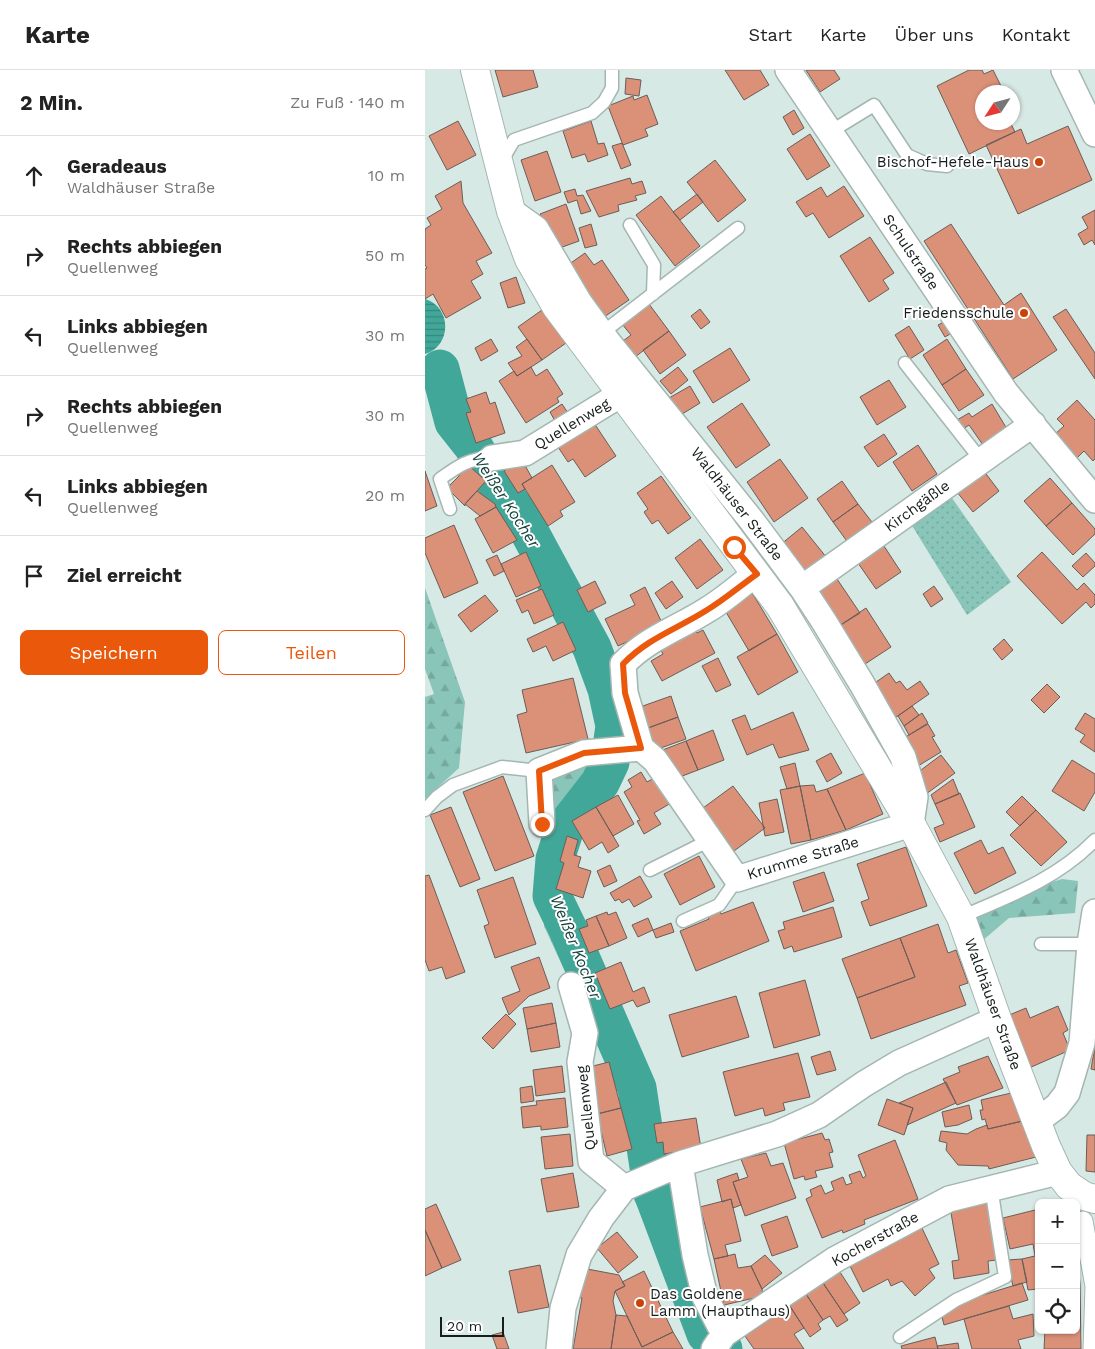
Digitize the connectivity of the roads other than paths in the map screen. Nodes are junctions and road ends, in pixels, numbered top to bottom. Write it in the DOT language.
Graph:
graph roads {
  1 [pos="475,70"];
  2 [pos="612,70"];
  3 [pos="788,70"];
  4 [pos="1064,70"];
  5 [pos="830,132"];
  6 [pos="1095,134"];
  7 [pos="499,164"];
  8 [pos="947,166"];
  9 [pos="511,211"];
  10 [pos="630,225"];
  11 [pos="738,228"];
  12 [pos="653,294"];
  13 [pos="602,333"];
  14 [pos="905,363"];
  15 [pos="621,394"];
  16 [pos="1033,424"];
  17 [pos="485,458"];
  18 [pos="981,460"];
  19 [pos="1095,500"];
  20 [pos="450,509"];
  21 [pos="757,574"];
  22 [pos="802,588"];
  23 [pos="633,748"];
  24 [pos="539,771"];
  25 [pos="425,810"];
  26 [pos="542,824"];
  27 [pos="911,824"];
  28 [pos="710,840"];
  29 [pos="1095,840"];
  30 [pos="650,870"];
  31 [pos="737,879"];
  32 [pos="1095,912"];
  33 [pos="961,917"];
  34 [pos="683,921"];
  35 [pos="1041,944"];
  36 [pos="1090,944"];
  37 [pos="571,985"];
  38 [pos="997,1019"];
  39 [pos="1037,1121"];
  40 [pos="675,1166"];
  41 [pos="630,1186"];
  42 [pos="991,1187"];
  43 [pos="1081,1201"];
  44 [pos="900,1337"];
  45 [pos="720,1340"];
  46 [pos="559,1349"];
  47 [pos="1093,1349"];
  1 -- 7 [label="street, Waldhäuser Straße"];
  2 -- 7 [label="lane"];
  3 -- 5 [label="street, Schulstraße"];
  4 -- 6 [label="street"];
  5 -- 8 [label="lane"];
  5 -- 16 [label="street, Schulstraße"];
  7 -- 9 [label="street, Waldhäuser Straße"];
  9 -- 13 [label="street, Waldhäuser Straße"];
  9 -- 15 [label="street, Waldhäuser Straße"];
  10 -- 12 [label="lane"];
  11 -- 12 [label="lane"];
  12 -- 13 [label="lane"];
  13 -- 22 [label="street, Waldhäuser Straße"];
  14 -- 18 [label="lane"];
  15 -- 17 [label="street, Quellenweg"];
  15 -- 21 [label="street, Waldhäuser Straße"];
  16 -- 18 [label="street, Kirchgäßle"];
  16 -- 19 [label="street, Schulstraße"];
  17 -- 20 [label="lane"];
  18 -- 22 [label="street, Kirchgäßle"];
  21 -- 23 [label="street"];
  21 -- 27 [label="street, Waldhäuser Straße"];
  22 -- 27 [label="street, Waldhäuser Straße"];
  23 -- 24 [label="street"];
  23 -- 28 [label="street, Krumme Straße"];
  24 -- 25 [label="lane"];
  24 -- 26 [label="street"];
  27 -- 31 [label="street, Krumme Straße"];
  27 -- 33 [label="street, Waldhäuser Straße"];
  28 -- 30 [label="lane"];
  28 -- 31 [label="street, Krumme Straße"];
  29 -- 33 [label="lane"];
  31 -- 34 [label="lane"];
  32 -- 36 [label="street"];
  33 -- 38 [label="street, Waldhäuser Straße"];
  35 -- 36 [label="lane"];
  36 -- 39 [label="street"];
  37 -- 41 [label="street, Quellenweg"];
  38 -- 39 [label="street, Waldhäuser Straße"];
  38 -- 40 [label="street"];
  39 -- 43 [label="street, Waldhäuser Straße"];
  40 -- 41 [label="street"];
  40 -- 45 [label="street"];
  41 -- 46 [label="street"];
  42 -- 43 [label="street, Kocherstraße"];
  42 -- 44 [label="lane"];
  42 -- 45 [label="street, Kocherstraße"];
  43 -- 47 [label="street"];
}
